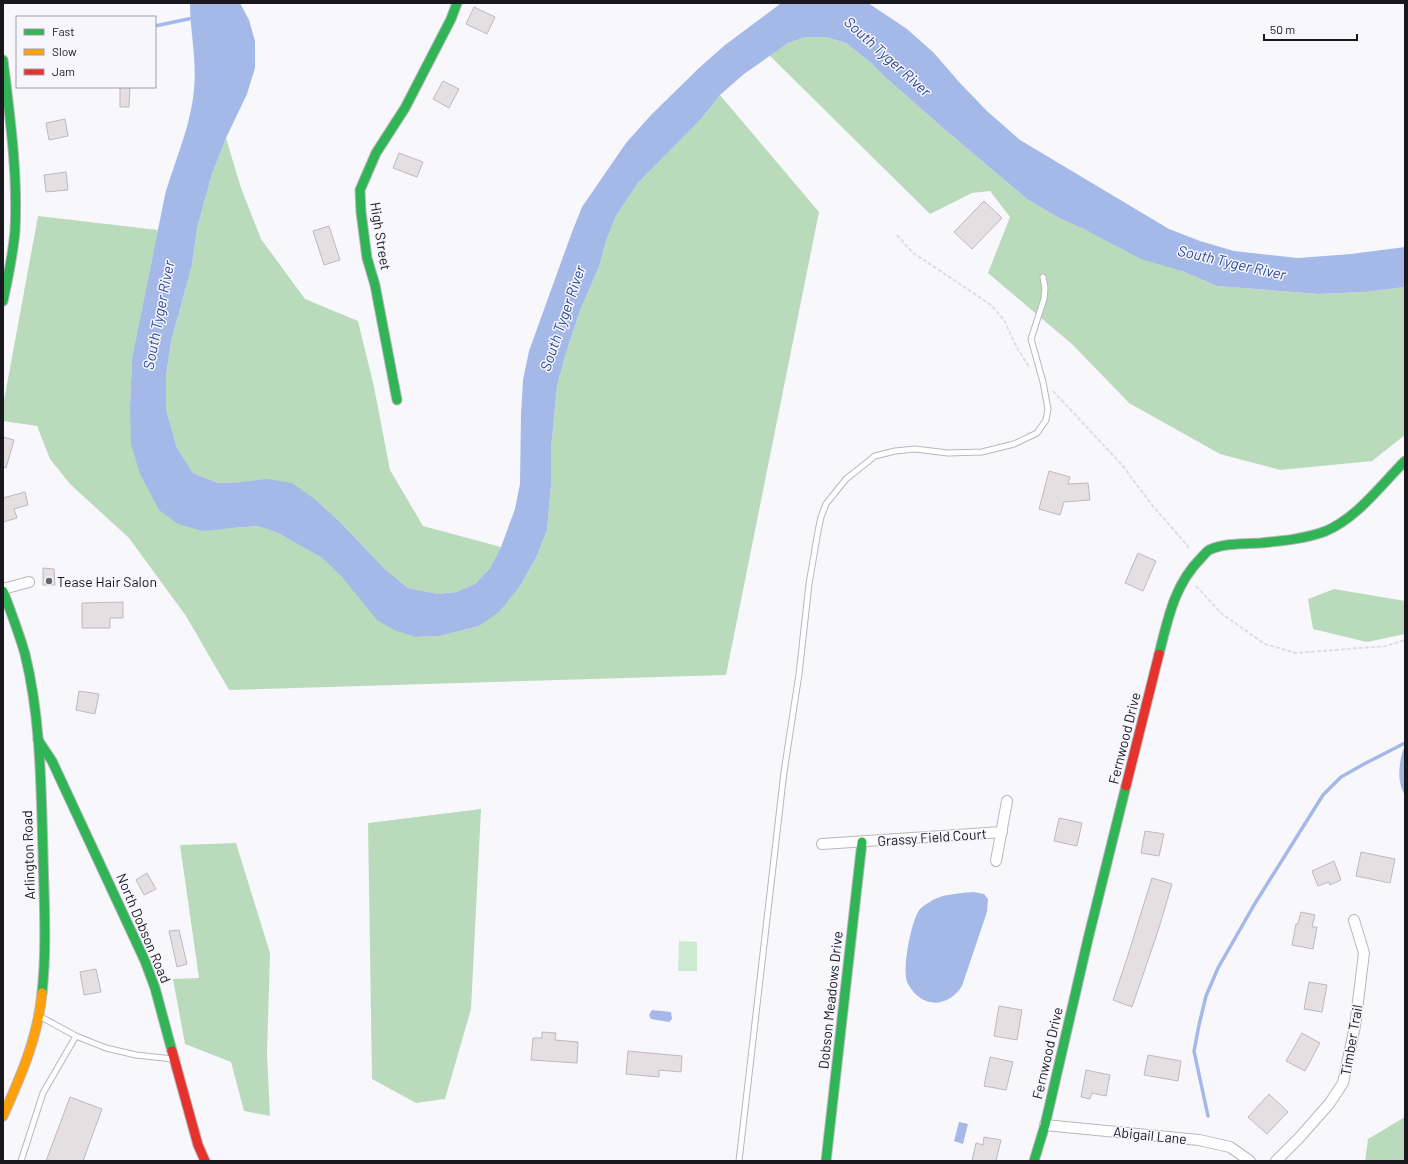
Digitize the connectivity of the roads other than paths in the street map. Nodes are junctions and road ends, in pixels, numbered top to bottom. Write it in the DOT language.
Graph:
graph roads {
  1 [pos="457,3"];
  2 [pos="3,60"];
  3 [pos="7,134"];
  4 [pos="1043,277"];
  5 [pos="3,301"];
  6 [pos="397,400"];
  7 [pos="1405,462"];
  8 [pos="29,582"];
  9 [pos="3,590"];
  10 [pos="37,739"];
  11 [pos="1007,801"];
  12 [pos="1002,832"];
  13 [pos="862,842"];
  14 [pos="822,844"];
  15 [pos="996,861"];
  16 [pos="1354,920"];
  17 [pos="39,1016"];
  18 [pos="76,1036"];
  19 [pos="175,1059"];
  20 [pos="3,1116"];
  21 [pos="1045,1125"];
  22 [pos="21,1161"];
  23 [pos="205,1161"];
  24 [pos="739,1161"];
  25 [pos="826,1161"];
  26 [pos="1034,1161"];
  27 [pos="1250,1161"];
  28 [pos="1276,1161"];
  1 -- 6 [label="street, High Street"];
  2 -- 3 [label="street"];
  3 -- 5 [label="street"];
  4 -- 24 [label="lane"];
  7 -- 21 [label="street, Fernwood Drive"];
  8 -- 9 [label="street"];
  9 -- 10 [label="street, Arlington Road"];
  10 -- 17 [label="street, Arlington Road"];
  10 -- 19 [label="street, North Dobson Road"];
  11 -- 12 [label="street, Grassy Field Court"];
  12 -- 13 [label="street, Grassy Field Court"];
  12 -- 15 [label="street, Grassy Field Court"];
  13 -- 14 [label="street, Grassy Field Court"];
  13 -- 25 [label="street, Dobson Meadows Drive"];
  16 -- 28 [label="street, Timber Trail"];
  17 -- 18 [label="lane"];
  17 -- 20 [label="street, Arlington Road"];
  18 -- 19 [label="lane"];
  18 -- 22 [label="lane"];
  19 -- 23 [label="street, North Dobson Road"];
  21 -- 26 [label="street, Fernwood Drive"];
  21 -- 27 [label="street, Abigail Lane"];
}
